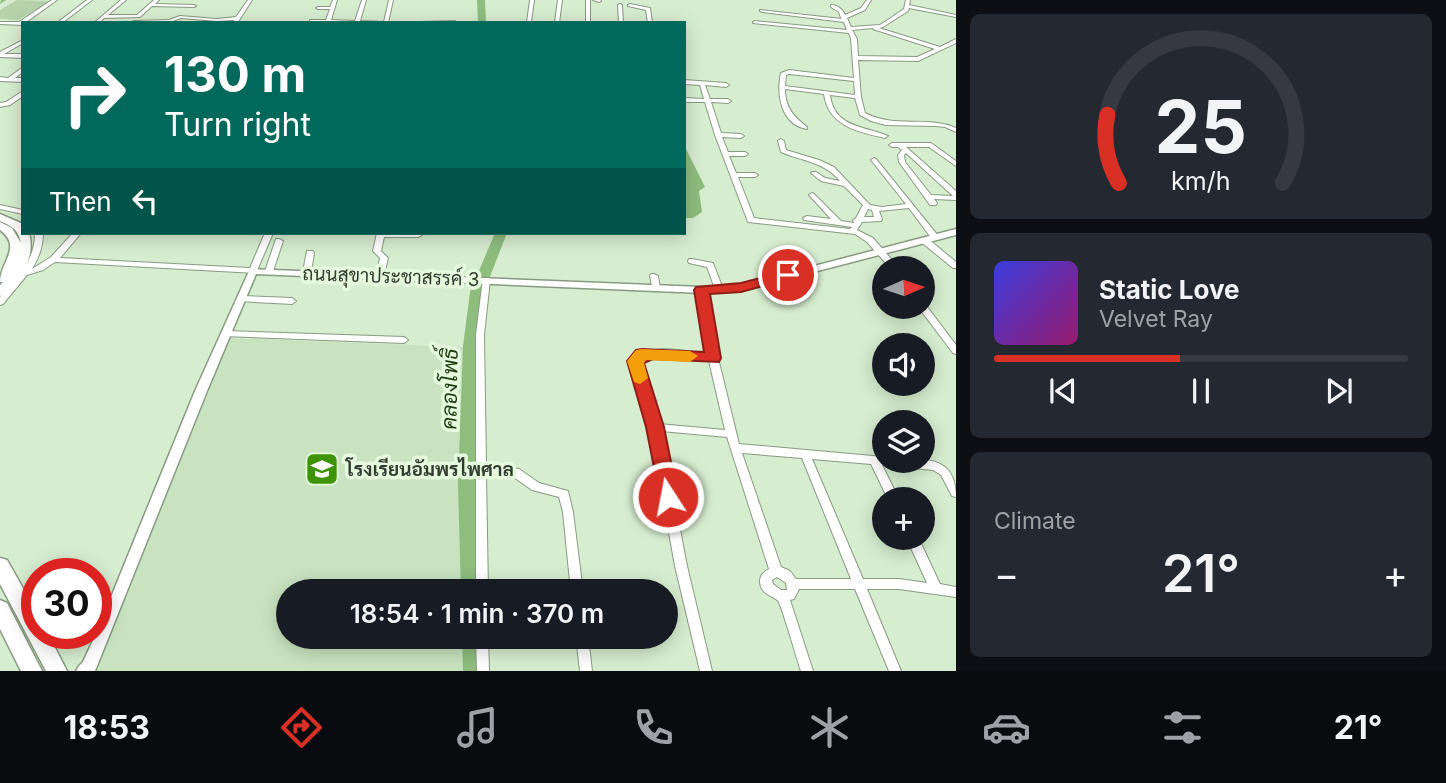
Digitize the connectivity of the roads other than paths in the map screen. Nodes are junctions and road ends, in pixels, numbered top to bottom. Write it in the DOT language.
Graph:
graph roads {
  1 [pos="55,0"];
  2 [pos="90,0"];
  3 [pos="124,0"];
  4 [pos="157,0"];
  5 [pos="187,0"];
  6 [pos="250,0"];
  7 [pos="335,0"];
  8 [pos="364,0"];
  9 [pos="391,0"];
  10 [pos="531,0"];
  11 [pos="560,0"];
  12 [pos="588,0"];
  13 [pos="869,0"];
  14 [pos="908,3"];
  15 [pos="949,4"];
  16 [pos="152,5"];
  17 [pos="181,5"];
  18 [pos="620,5"];
  19 [pos="630,5"];
  20 [pos="194,6"];
  21 [pos="792,6"];
  22 [pos="833,6"];
  23 [pos="318,8"];
  24 [pos="333,8"];
  25 [pos="821,10"];
  26 [pos="762,11"];
  27 [pos="772,12"];
  28 [pos="940,12"];
  29 [pos="791,15"];
  30 [pos="806,16"];
  31 [pos="956,16"];
  32 [pos="104,17"];
  33 [pos="822,18"];
  34 [pos="844,19"];
  35 [pos="237,20"];
  36 [pos="25,21"];
  37 [pos="62,21"];
  38 [pos="99,21"];
  39 [pos="170,21"];
  40 [pos="312,21"];
  41 [pos="328,21"];
  42 [pos="357,21"];
  43 [pos="386,21"];
  44 [pos="527,21"];
  45 [pos="557,21"];
  46 [pos="588,21"];
  47 [pos="621,21"];
  48 [pos="650,21"];
  49 [pos="754,22"];
  50 [pos="0,23"];
  51 [pos="770,23"];
  52 [pos="21,24"];
  53 [pos="782,25"];
  54 [pos="806,27"];
  55 [pos="875,29"];
  56 [pos="850,30"];
  57 [pos="782,35"];
  58 [pos="956,41"];
  59 [pos="21,42"];
  60 [pos="941,49"];
  61 [pos="0,54"];
  62 [pos="21,56"];
  63 [pos="856,58"];
  64 [pos="21,70"];
  65 [pos="4,80"];
  66 [pos="857,80"];
  67 [pos="686,82"];
  68 [pos="702,83"];
  69 [pos="726,85"];
  70 [pos="782,88"];
  71 [pos="827,93"];
  72 [pos="21,94"];
  73 [pos="858,97"];
  74 [pos="686,100"];
  75 [pos="706,101"];
  76 [pos="729,102"];
  77 [pos="0,105"];
  78 [pos="879,121"];
  79 [pos="805,128"];
  80 [pos="956,130"];
  81 [pos="872,133"];
  82 [pos="719,135"];
  83 [pos="741,136"];
  84 [pos="885,136"];
  85 [pos="781,141"];
  86 [pos="899,147"];
  87 [pos="727,154"];
  88 [pos="745,154"];
  89 [pos="874,160"];
  90 [pos="956,164"];
  91 [pos="814,173"];
  92 [pos="736,175"];
  93 [pos="755,175"];
  94 [pos="846,184"];
  95 [pos="813,195"];
  96 [pos="956,196"];
  97 [pos="911,206"];
  98 [pos="0,207"];
  99 [pos="871,208"];
  100 [pos="20,211"];
  101 [pos="0,217"];
  102 [pos="807,218"];
  103 [pos="837,220"];
  104 [pos="0,225"];
  105 [pos="855,225"];
  106 [pos="21,230"];
  107 [pos="956,232"];
  108 [pos="25,235"];
  109 [pos="39,235"];
  110 [pos="75,235"];
  111 [pos="268,235"];
  112 [pos="381,235"];
  113 [pos="935,237"];
  114 [pos="924,240"];
  115 [pos="279,241"];
  116 [pos="881,251"];
  117 [pos="310,253"];
  118 [pos="885,256"];
  119 [pos="56,260"];
  120 [pos="692,261"];
  121 [pos="956,266"];
  122 [pos="253,271"];
  123 [pos="269,271"];
  124 [pos="307,272"];
  125 [pos="23,274"];
  126 [pos="380,275"];
  127 [pos="654,276"];
  128 [pos="0,279"];
  129 [pos="483,280"];
  130 [pos="656,288"];
  131 [pos="719,289"];
  132 [pos="702,290"];
  133 [pos="0,292"];
  134 [pos="241,299"];
  135 [pos="292,301"];
  136 [pos="0,302"];
  137 [pos="932,319"];
  138 [pos="226,334"];
  139 [pos="404,340"];
  140 [pos="956,351"];
  141 [pos="713,358"];
  142 [pos="655,427"];
  143 [pos="731,434"];
  144 [pos="735,447"];
  145 [pos="805,454"];
  146 [pos="872,461"];
  147 [pos="481,467"];
  148 [pos="935,467"];
  149 [pos="956,493"];
  150 [pos="918,550"];
  151 [pos="0,566"];
  152 [pos="776,572"];
  153 [pos="482,579"];
  154 [pos="576,579"];
  155 [pos="793,584"];
  156 [pos="860,584"];
  157 [pos="936,589"];
  158 [pos="956,592"];
  159 [pos="783,596"];
  160 [pos="21,604"];
  161 [pos="0,609"];
  162 [pos="45,649"];
  163 [pos="482,649"];
  164 [pos="583,649"];
  165 [pos="33,671"];
  166 [pos="57,671"];
  167 [pos="84,671"];
  168 [pos="483,671"];
  169 [pos="586,671"];
  170 [pos="706,671"];
  171 [pos="807,671"];
  172 [pos="895,671"];
  1 -- 36 [label="street"];
  2 -- 37 [label="street"];
  3 -- 32 [label="street"];
  4 -- 16 [label="street"];
  5 -- 17 [label="street"];
  6 -- 35 [label="street"];
  7 -- 24 [label="street"];
  8 -- 42 [label="street"];
  9 -- 43 [label="street"];
  10 -- 44 [label="street"];
  11 -- 45 [label="street"];
  12 -- 46 [label="street"];
  13 -- 34 [label="street"];
  14 -- 28 [label="street"];
  14 -- 55 [label="street"];
  15 -- 28 [label="street"];
  16 -- 17 [label="street"];
  16 -- 32 [label="street"];
  17 -- 20 [label="street"];
  18 -- 47 [label="street"];
  19 -- 48 [label="street"];
  21 -- 29 [label="street"];
  22 -- 34 [label="street"];
  23 -- 24 [label="street"];
  24 -- 41 [label="street"];
  25 -- 33 [label="street"];
  26 -- 27 [label="street"];
  27 -- 29 [label="street"];
  27 -- 51 [label="street"];
  28 -- 31 [label="street"];
  29 -- 30 [label="street"];
  30 -- 33 [label="street"];
  30 -- 54 [label="street"];
  32 -- 38 [label="street"];
  33 -- 34 [label="street"];
  34 -- 56 [label="street"];
  35 -- 39 [label="street"];
  40 -- 41 [label="street"];
  49 -- 51 [label="street"];
  50 -- 52 [label="street"];
  51 -- 53 [label="street"];
  53 -- 54 [label="street"];
  53 -- 57 [label="street"];
  54 -- 56 [label="street"];
  55 -- 56 [label="street"];
  55 -- 60 [label="street"];
  56 -- 63 [label="street"];
  58 -- 60 [label="street"];
  59 -- 61 [label="street"];
  60 -- 63 [label="street"];
  61 -- 62 [label="street"];
  63 -- 66 [label="street"];
  64 -- 65 [label="street"];
  66 -- 70 [label="street"];
  66 -- 73 [label="street"];
  67 -- 68 [label="street"];
  68 -- 69 [label="street"];
  68 -- 75 [label="street"];
  70 -- 71 [label="street"];
  70 -- 79 [label="street"];
  71 -- 73 [label="street"];
  71 -- 81 [label="street"];
  72 -- 77 [label="street"];
  73 -- 78 [label="street"];
  74 -- 75 [label="street"];
  75 -- 76 [label="street"];
  75 -- 82 [label="street"];
  78 -- 80 [label="street"];
  78 -- 81 [label="street"];
  81 -- 84 [label="street"];
  82 -- 83 [label="street"];
  82 -- 87 [label="street"];
  85 -- 94 [label="street"];
  86 -- 90 [label="street"];
  86 -- 96 [label="street"];
  86 -- 96 [label="street"];
  87 -- 88 [label="street"];
  87 -- 92 [label="street"];
  89 -- 97 [label="street"];
  91 -- 94 [label="street"];
  92 -- 93 [label="street"];
  92 -- 105 [label="street"];
  94 -- 99 [label="street"];
  95 -- 103 [label="street"];
  97 -- 99 [label="street"];
  97 -- 113 [label="street"];
  98 -- 100 [label="street"];
  99 -- 105 [label="street"];
  99 -- 105 [label="street"];
  101 -- 106 [label="main road"];
  102 -- 103 [label="street"];
  103 -- 105 [label="street"];
  104 -- 128 [label="main road"];
  105 -- 116 [label="street"];
  107 -- 113 [label="street, ถนนสุขาประชาสรรค์ 3"];
  108 -- 133 [label="main road"];
  109 -- 125 [label="street"];
  110 -- 119 [label="street"];
  111 -- 122 [label="street"];
  112 -- 126 [label="street"];
  113 -- 114 [label="street, ถนนสุขาประชาสรรค์ 3"];
  114 -- 116 [label="street, ถนนสุขาประชาสรรค์ 3"];
  114 -- 121 [label="street"];
  115 -- 123 [label="street"];
  116 -- 118 [label="street"];
  116 -- 131 [label="street, ถนนสุขาประชาสรรค์ 3"];
  117 -- 124 [label="street"];
  119 -- 122 [label="street"];
  119 -- 125 [label="street"];
  120 -- 131 [label="street"];
  122 -- 123 [label="street, ถนนสุขาประชาสรรค์ 3"];
  122 -- 134 [label="street"];
  123 -- 124 [label="street, ถนนสุขาประชาสรรค์ 3"];
  124 -- 126 [label="street, ถนนสุขาประชาสรรค์ 3"];
  125 -- 136 [label="street"];
  126 -- 129 [label="street, ถนนสุขาประชาสรรค์ 3"];
  127 -- 130 [label="street"];
  129 -- 130 [label="street, ถนนสุขาประชาสรรค์ 3"];
  129 -- 147 [label="street"];
  130 -- 132 [label="street, ถนนสุขาประชาสรรค์ 3"];
  131 -- 132 [label="street, ถนนสุขาประชาสรรค์ 3"];
  132 -- 141 [label="street"];
  134 -- 135 [label="street"];
  134 -- 138 [label="street"];
  137 -- 140 [label="street"];
  138 -- 139 [label="street"];
  138 -- 167 [label="street"];
  141 -- 142 [label="street"];
  141 -- 143 [label="street"];
  142 -- 143 [label="street"];
  142 -- 170 [label="street"];
  143 -- 144 [label="street"];
  144 -- 145 [label="street"];
  144 -- 152 [label="street"];
  145 -- 146 [label="street"];
  145 -- 156 [label="street"];
  147 -- 153 [label="street"];
  147 -- 154 [label="street"];
  148 -- 149 [label="street"];
  150 -- 157 [label="street"];
  151 -- 160 [label="main road"];
  152 -- 155 [label="street"];
  152 -- 159 [label="street"];
  155 -- 156 [label="street"];
  155 -- 159 [label="street"];
  156 -- 157 [label="street"];
  156 -- 172 [label="street"];
  157 -- 158 [label="street"];
  159 -- 171 [label="street"];
  161 -- 165 [label="main road"];
  162 -- 166 [label="main road"];
  163 -- 168 [label="street"];
  164 -- 169 [label="street"];
}
